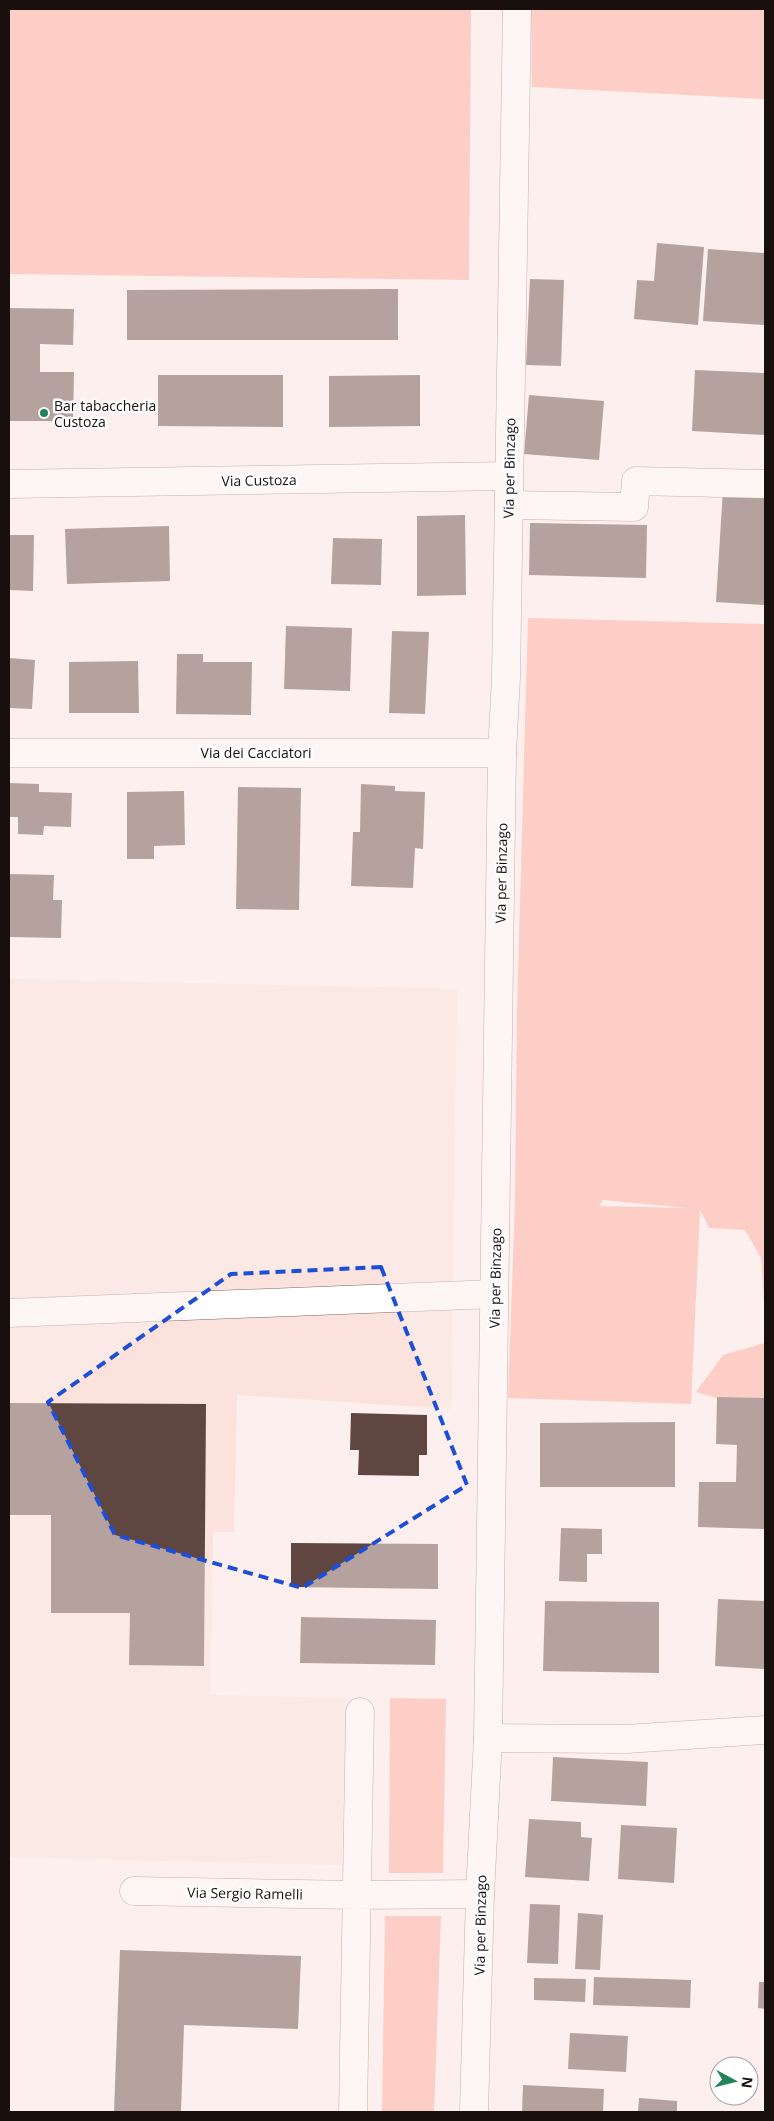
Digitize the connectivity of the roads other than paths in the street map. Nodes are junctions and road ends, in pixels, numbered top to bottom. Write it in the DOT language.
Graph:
graph roads {
  1 [pos="516,9"];
  2 [pos="508,476"];
  3 [pos="9,484"];
  4 [pos="765,484"];
  5 [pos="508,505"];
  6 [pos="9,753"];
  7 [pos="502,753"];
  8 [pos="494,1294"];
  9 [pos="9,1313"];
  10 [pos="360,1712"];
  11 [pos="765,1730"];
  12 [pos="488,1738"];
  13 [pos="134,1891"];
  14 [pos="480,1894"];
  15 [pos="356,1895"];
  16 [pos="353,2112"];
  17 [pos="474,2112"];
  1 -- 2 [label="main road, Via per Binzago"];
  2 -- 3 [label="main road, Via Custoza"];
  2 -- 5 [label="main road, Via per Binzago"];
  4 -- 5 [label="main road"];
  5 -- 7 [label="main road, Via per Binzago"];
  6 -- 7 [label="main road, Via dei Cacciatori"];
  7 -- 8 [label="main road, Via per Binzago"];
  8 -- 9 [label="main road"];
  8 -- 12 [label="main road, Via per Binzago"];
  10 -- 15 [label="main road"];
  11 -- 12 [label="main road"];
  12 -- 14 [label="main road, Via per Binzago"];
  13 -- 15 [label="main road, Via Sergio Ramelli"];
  14 -- 15 [label="main road, Via Sergio Ramelli"];
  14 -- 17 [label="main road, Via per Binzago"];
  15 -- 16 [label="main road"];
}
